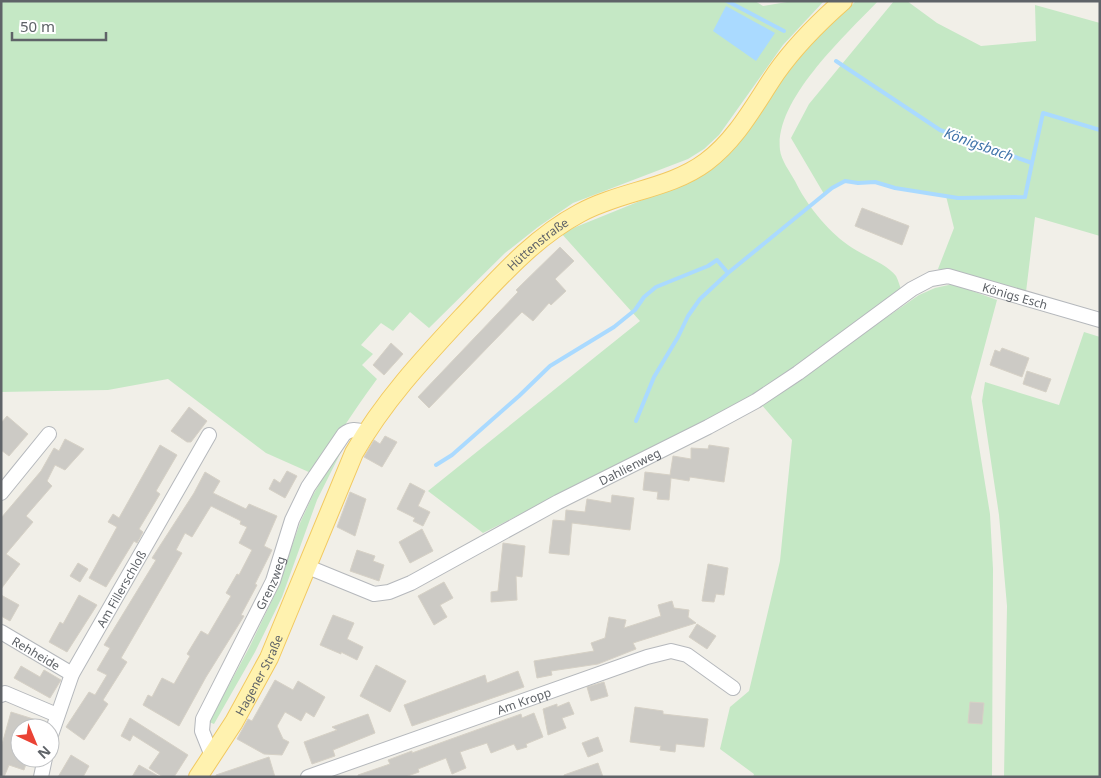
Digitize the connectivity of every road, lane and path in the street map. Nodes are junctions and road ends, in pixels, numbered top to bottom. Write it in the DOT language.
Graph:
graph roads {
  1 [pos="843,1"];
  2 [pos="931,279"];
  3 [pos="1100,320"];
  4 [pos="366,432"];
  5 [pos="49,434"];
  6 [pos="209,435"];
  7 [pos="1,493"];
  8 [pos="308,567"];
  9 [pos="1,632"];
  10 [pos="72,674"];
  11 [pos="733,688"];
  12 [pos="1,695"];
  13 [pos="56,715"];
  14 [pos="55,718"];
  15 [pos="212,756"];
  16 [pos="198,777"];
  17 [pos="308,777"];
  1 -- 4 [label="main road, Hüttenstraße"];
  2 -- 3 [label="street, Königs Esch"];
  2 -- 8 [label="street, Dahlienweg"];
  4 -- 8 [label="main road, Hüttenstraße"];
  4 -- 15 [label="street, Grenzweg"];
  5 -- 7 [label="street"];
  6 -- 10 [label="street, Am Fillerschloß"];
  8 -- 15 [label="main road, Hagener Straße"];
  9 -- 10 [label="street, Rehheide"];
  10 -- 13 [label="street, Am Fillerschloß"];
  11 -- 17 [label="street, Am Kropp"];
  12 -- 13 [label="street"];
  13 -- 14 [label="street, Am Fillerschloß"];
  15 -- 16 [label="main road, Hagener Straße"];
}
